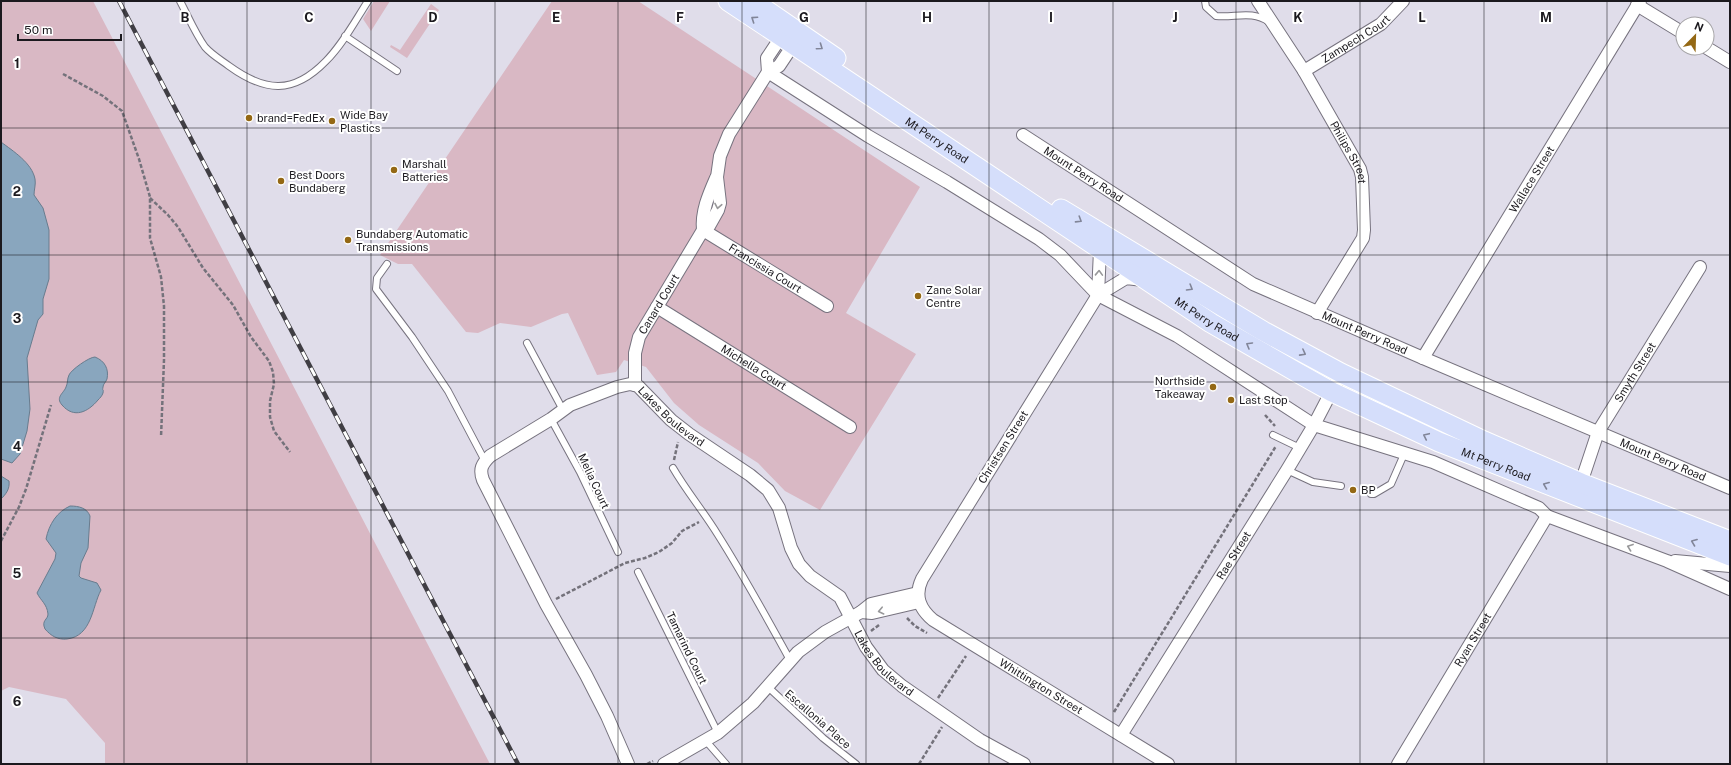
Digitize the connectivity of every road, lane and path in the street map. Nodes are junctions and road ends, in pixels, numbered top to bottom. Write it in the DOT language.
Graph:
graph roads {
  1 [pos="180,1"];
  2 [pos="368,1"];
  3 [pos="728,1"];
  4 [pos="753,1"];
  5 [pos="1205,1"];
  6 [pos="1258,1"];
  7 [pos="1402,1"];
  8 [pos="1638,3"];
  9 [pos="1275,26"];
  10 [pos="1675,28"];
  11 [pos="790,35"];
  12 [pos="345,36"];
  13 [pos="1715,53"];
  14 [pos="1730,62"];
  15 [pos="397,70"];
  16 [pos="1304,71"];
  17 [pos="768,72"];
  18 [pos="63,74"];
  19 [pos="1022,135"];
  20 [pos="150,197"];
  21 [pos="703,230"];
  22 [pos="1100,250"];
  23 [pos="387,264"];
  24 [pos="1700,267"];
  25 [pos="1145,280"];
  26 [pos="1098,295"];
  27 [pos="827,306"];
  28 [pos="657,307"];
  29 [pos="1317,313"];
  30 [pos="527,343"];
  31 [pos="1423,358"];
  32 [pos="1341,373"];
  33 [pos="635,385"];
  34 [pos="1332,392"];
  35 [pos="51,405"];
  36 [pos="563,410"];
  37 [pos="1265,415"];
  38 [pos="551,419"];
  39 [pos="1314,425"];
  40 [pos="850,427"];
  41 [pos="1598,432"];
  42 [pos="1275,435"];
  43 [pos="161,437"];
  44 [pos="680,438"];
  45 [pos="1300,448"];
  46 [pos="290,452"];
  47 [pos="1405,452"];
  48 [pos="485,461"];
  49 [pos="674,468"];
  50 [pos="1287,470"];
  51 [pos="1341,486"];
  52 [pos="1730,488"];
  53 [pos="1578,490"];
  54 [pos="1371,494"];
  55 [pos="1547,516"];
  56 [pos="706,518"];
  57 [pos="1,541"];
  58 [pos="1730,541"];
  59 [pos="618,552"];
  60 [pos="1730,556"];
  61 [pos="1667,560"];
  62 [pos="1730,566"];
  63 [pos="638,572"];
  64 [pos="1730,589"];
  65 [pos="918,598"];
  66 [pos="552,601"];
  67 [pos="856,615"];
  68 [pos="904,617"];
  69 [pos="881,624"];
  70 [pos="928,633"];
  71 [pos="866,634"];
  72 [pos="959,653"];
  73 [pos="966,656"];
  74 [pos="790,660"];
  75 [pos="972,660"];
  76 [pos="768,687"];
  77 [pos="932,707"];
  78 [pos="1114,712"];
  79 [pos="944,725"];
  80 [pos="718,733"];
  81 [pos="1121,735"];
  82 [pos="706,741"];
  83 [pos="660,762"];
  84 [pos="628,764"];
  85 [pos="647,764"];
  86 [pos="726,764"];
  87 [pos="856,764"];
  88 [pos="919,764"];
  89 [pos="1024,764"];
  90 [pos="1168,764"];
  91 [pos="1398,764"];
  1 -- 12 [label="lane"];
  2 -- 12 [label="lane"];
  11 -- 3 [label="main road, Mt Perry Road, one-way"];
  4 -- 11 [label="main road, Mt Perry Road"];
  5 -- 9 [label="lane"];
  6 -- 9 [label="street, Philips Street"];
  7 -- 16 [label="street, Zampech Court"];
  8 -- 10 [label="street"];
  8 -- 31 [label="street, Wallace Street"];
  9 -- 16 [label="street, Philips Street"];
  11 -- 17 [label="street"];
  11 -- 22 [label="main road, Mt Perry Road"];
  11 -- 32 [label="main road, Mt Perry Road, one-way"];
  12 -- 15 [label="lane"];
  13 -- 14 [label="street"];
  16 -- 29 [label="street, Philips Street"];
  17 -- 21 [label="street"];
  17 -- 26 [label="street, Mt Perry Road"];
  18 -- 20 [label="path"];
  19 -- 29 [label="street, Mount Perry Road"];
  20 -- 43 [label="path"];
  20 -- 46 [label="path"];
  21 -- 27 [label="street, Francissia Court"];
  21 -- 28 [label="street, Canard Court"];
  22 -- 25 [label="main road, Mt Perry Road"];
  26 -- 22 [label="street, Christsen Street, one-way"];
  23 -- 48 [label="lane"];
  24 -- 41 [label="street, Smyth Street"];
  25 -- 26 [label="street, Christsen Street"];
  34 -- 25 [label="main road, Mt Perry Road, one-way"];
  26 -- 39 [label="street, Mt Perry Road"];
  26 -- 65 [label="street, Christsen Street"];
  28 -- 33 [label="street, Canard Court"];
  28 -- 40 [label="street, Michella Court"];
  29 -- 31 [label="street, Mount Perry Road"];
  30 -- 36 [label="lane"];
  31 -- 41 [label="street, Mount Perry Road"];
  32 -- 34 [label="street, Rae Street"];
  32 -- 53 [label="main road, Mt Perry Road"];
  33 -- 36 [label="street, Lakes Boulevard"];
  33 -- 67 [label="street, Lakes Boulevard"];
  34 -- 39 [label="street, Rae Street"];
  53 -- 34 [label="main road, Mt Perry Road, one-way"];
  35 -- 57 [label="path"];
  36 -- 38 [label="street, Lakes Boulevard"];
  37 -- 42 [label="path"];
  38 -- 48 [label="street, Lakes Boulevard"];
  38 -- 59 [label="lane, Melia Court"];
  39 -- 45 [label="street, Rae Street"];
  39 -- 47 [label="street, Mt Perry Road"];
  41 -- 52 [label="street, Mount Perry Road"];
  41 -- 53 [label="street, Smyth Street"];
  42 -- 45 [label="lane"];
  42 -- 78 [label="path"];
  44 -- 49 [label="path"];
  45 -- 50 [label="street, Rae Street"];
  47 -- 54 [label="lane"];
  47 -- 55 [label="street, Mt Perry Road"];
  48 -- 84 [label="street"];
  49 -- 56 [label="lane"];
  50 -- 51 [label="lane"];
  50 -- 81 [label="street, Rae Street"];
  53 -- 58 [label="main road, Mt Perry Road"];
  60 -- 53 [label="main road, Mt Perry Road, one-way"];
  61 -- 55 [label="street, Mt Perry Road, one-way"];
  55 -- 91 [label="street, Ryan Street"];
  56 -- 66 [label="path"];
  56 -- 74 [label="lane"];
  61 -- 62 [label="street"];
  61 -- 64 [label="street, Mt Perry Road"];
  63 -- 80 [label="lane, Tamarind Court"];
  65 -- 67 [label="street"];
  65 -- 81 [label="street, Whittington Street"];
  67 -- 74 [label="street"];
  67 -- 77 [label="street, Lakes Boulevard"];
  68 -- 70 [label="path"];
  69 -- 71 [label="path"];
  72 -- 73 [label="path"];
  73 -- 75 [label="path"];
  73 -- 77 [label="path"];
  74 -- 76 [label="street"];
  76 -- 80 [label="street"];
  76 -- 87 [label="lane, Escallonia Place"];
  77 -- 89 [label="street, Lakes Boulevard"];
  79 -- 88 [label="path"];
  80 -- 82 [label="street"];
  81 -- 90 [label="street, Whittington Street"];
  82 -- 83 [label="street"];
  82 -- 86 [label="lane"];
  83 -- 85 [label="path"];
}
